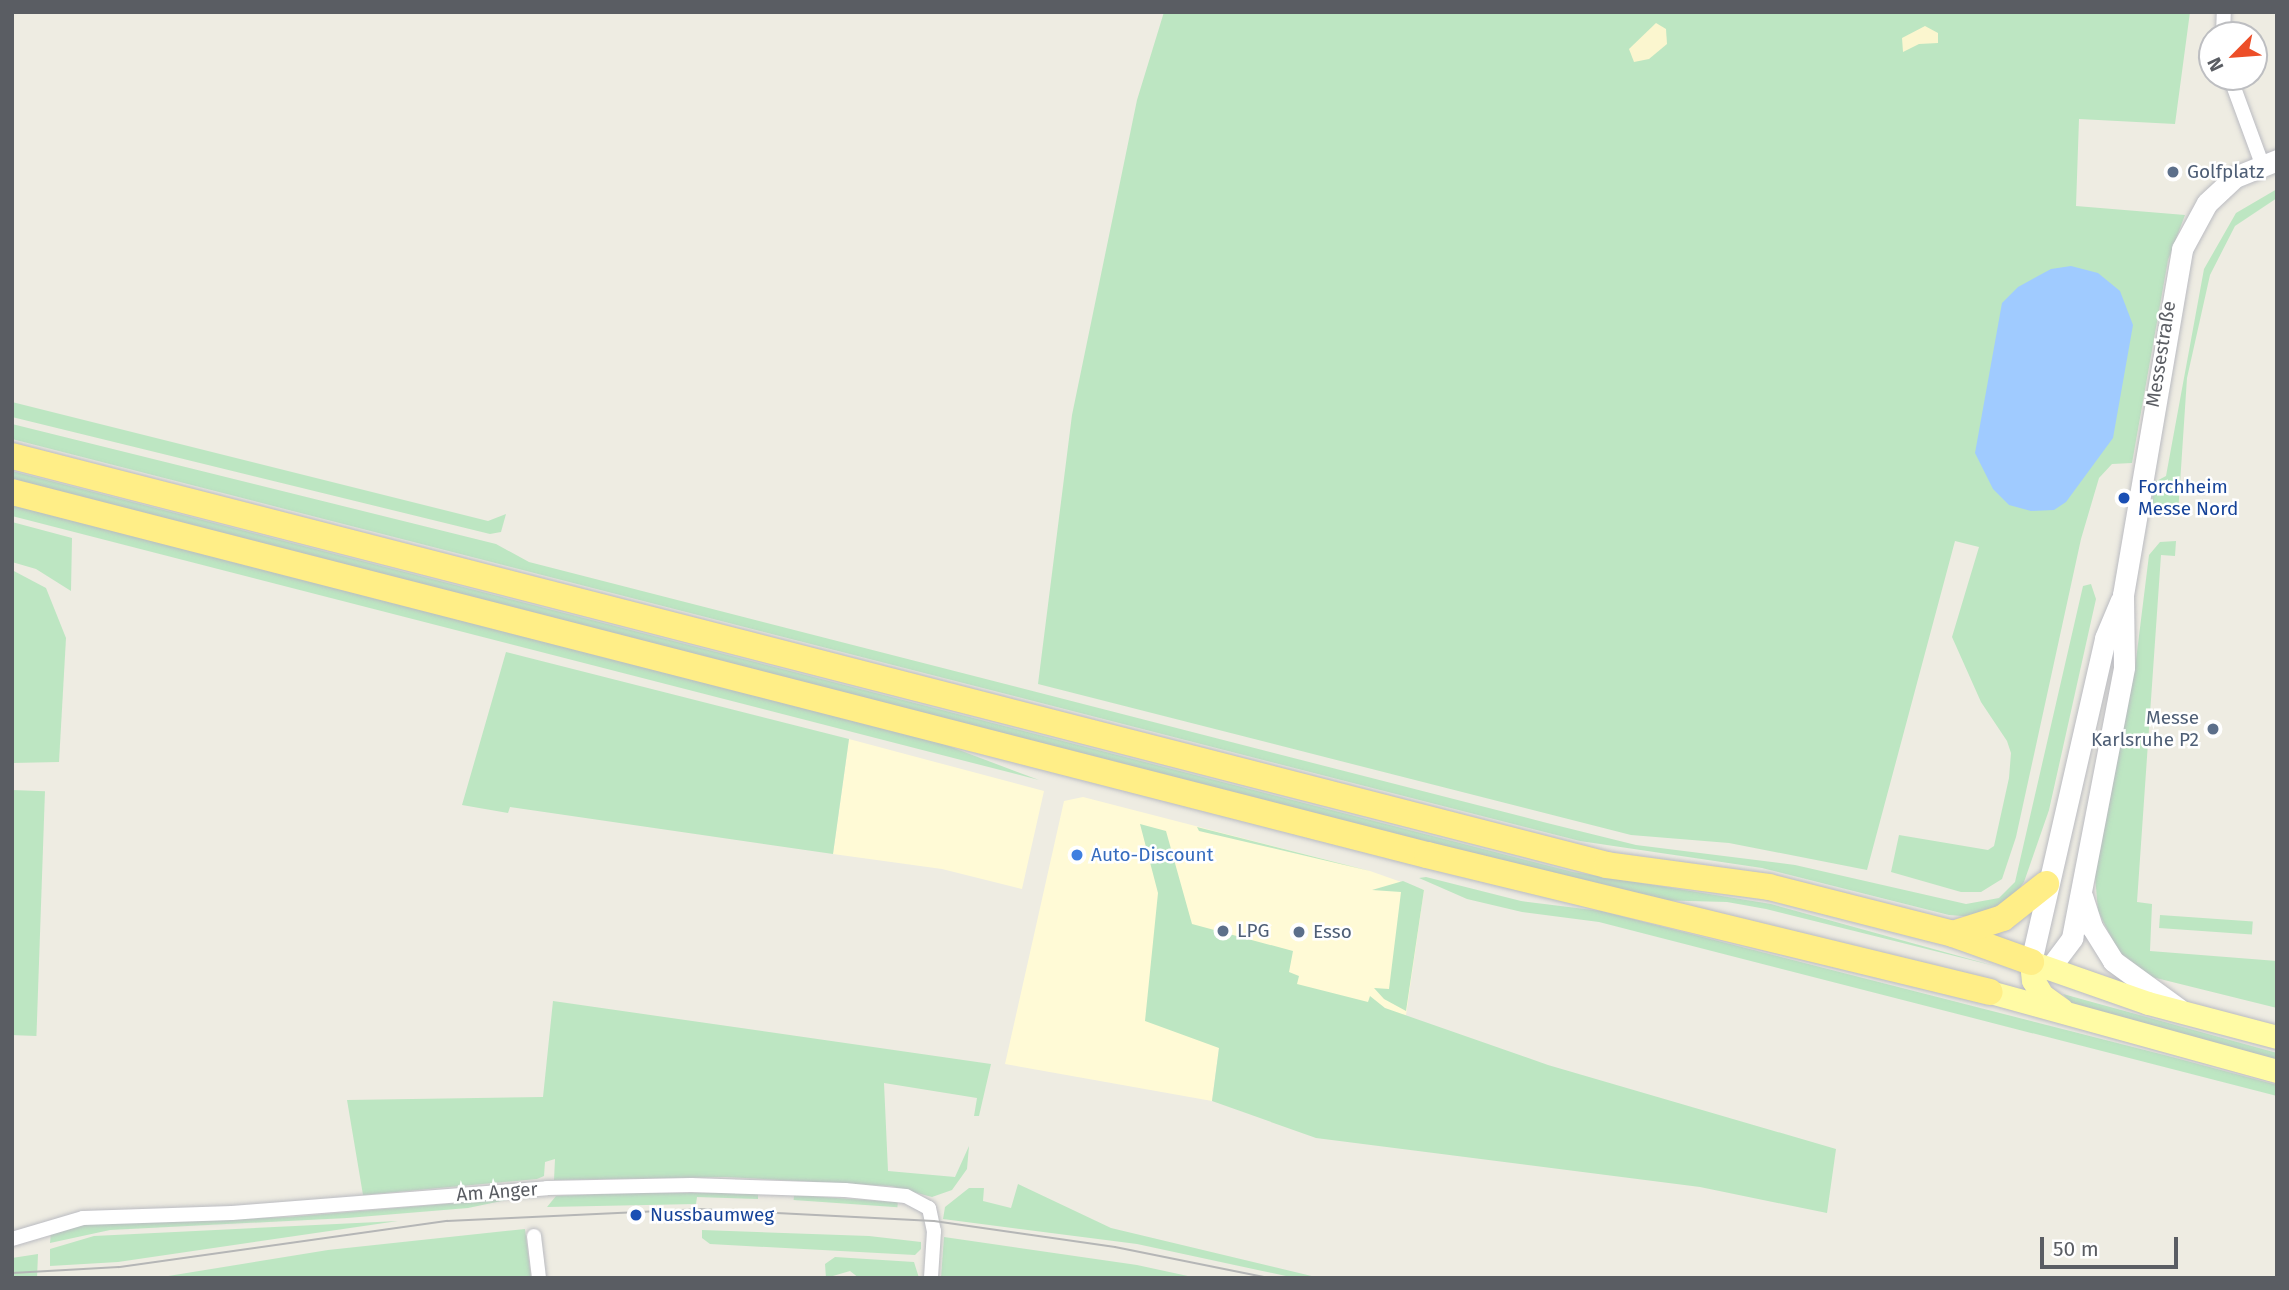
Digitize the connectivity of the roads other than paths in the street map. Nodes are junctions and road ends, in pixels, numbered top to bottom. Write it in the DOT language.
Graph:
graph roads {
  1 [pos="2237,91"];
  2 [pos="2269,162"];
  3 [pos="12,456"];
  4 [pos="12,492"];
  5 [pos="2123,595"];
  6 [pos="2046,884"];
  7 [pos="2081,892"];
  8 [pos="1953,934"];
  9 [pos="2038,970"];
  10 [pos="1990,992"];
  11 [pos="2069,1014"];
  12 [pos="2186,1014"];
  13 [pos="2277,1037"];
  14 [pos="2277,1071"];
  15 [pos="534,1236"];
  16 [pos="12,1239"];
  17 [pos="539,1278"];
  18 [pos="931,1278"];
  1 -- 2 [label="street"];
  2 -- 5 [label="street, Messestraße"];
  3 -- 8 [label="highway"];
  4 -- 10 [label="highway"];
  5 -- 6 [label="street, Messestraße"];
  5 -- 7 [label="street, Messestraße"];
  6 -- 8 [label="highway"];
  6 -- 9 [label="street, Messestraße"];
  7 -- 9 [label="street, Messestraße"];
  7 -- 12 [label="street"];
  8 -- 9 [label="highway"];
  9 -- 10 [label="main road"];
  9 -- 11 [label="main road"];
  9 -- 12 [label="main road"];
  10 -- 11 [label="main road"];
  11 -- 14 [label="main road"];
  12 -- 13 [label="main road"];
  15 -- 17 [label="street"];
  16 -- 18 [label="street, Am Anger"];
}
